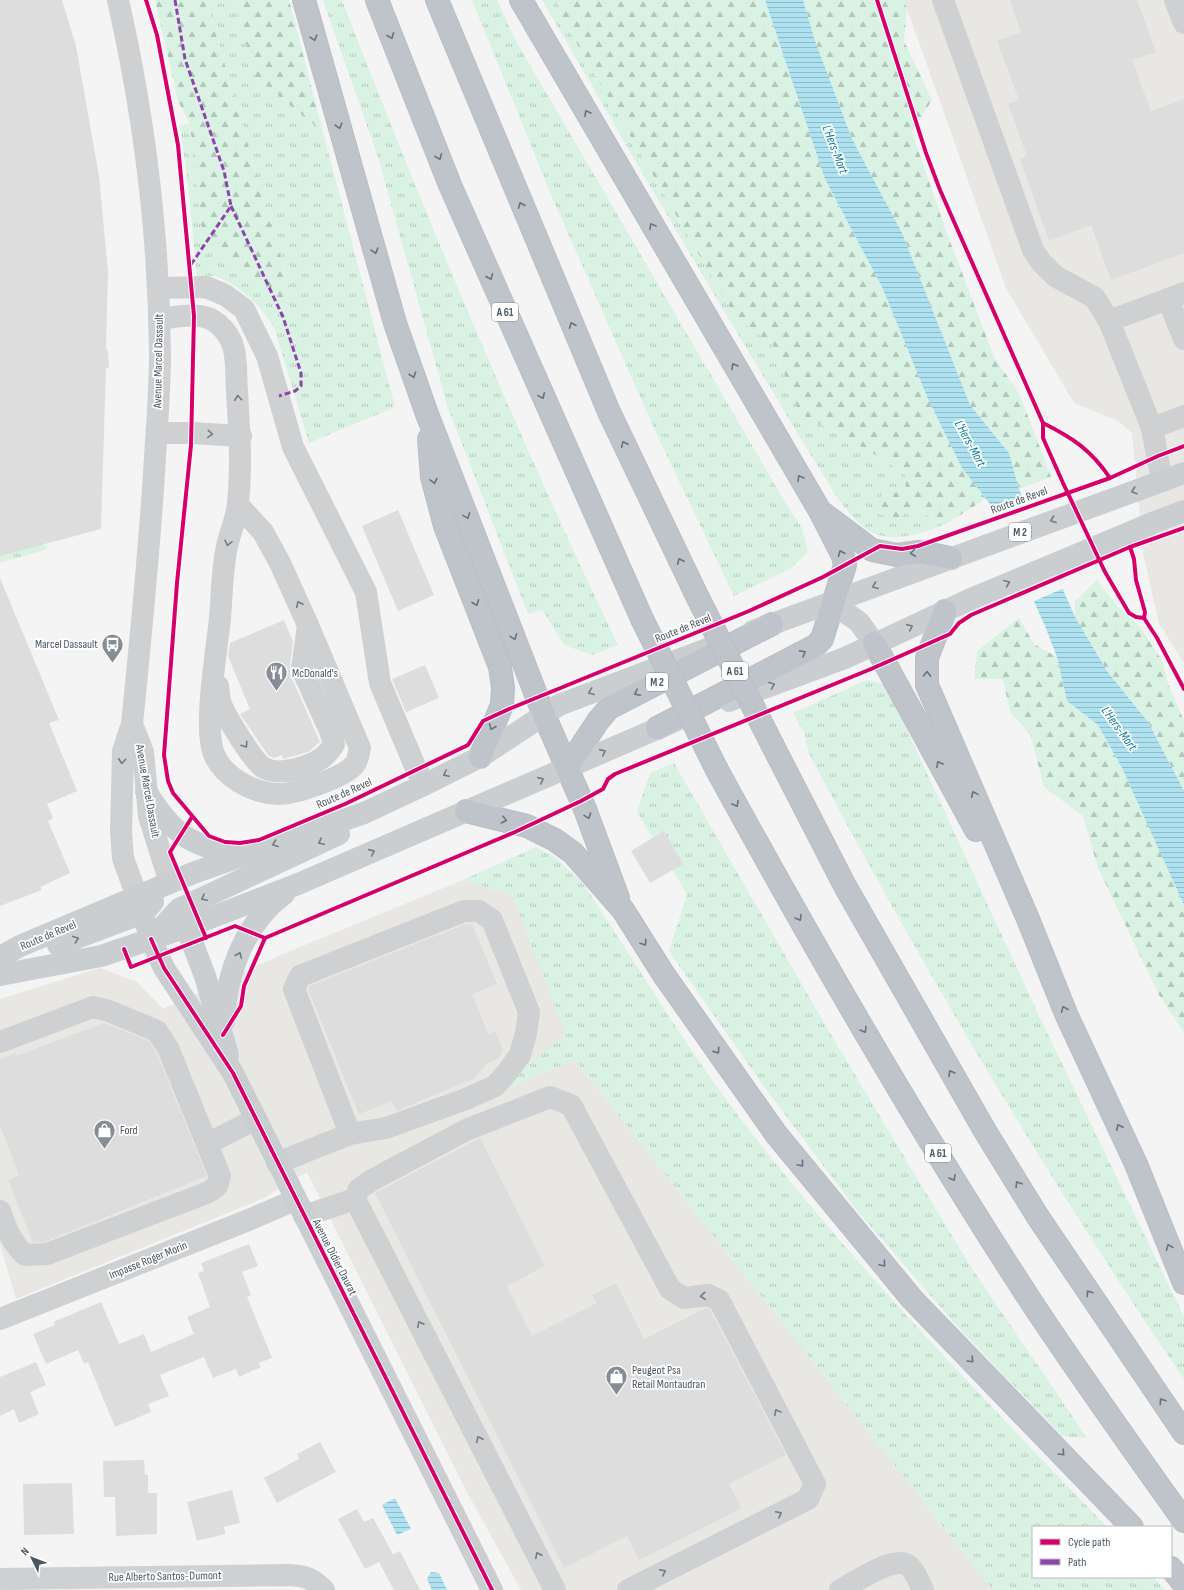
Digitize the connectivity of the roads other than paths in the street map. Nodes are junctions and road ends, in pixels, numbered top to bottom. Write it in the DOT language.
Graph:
graph roads {
  1 [pos="118,0"];
  2 [pos="304,0"];
  3 [pos="377,0"];
  4 [pos="437,0"];
  5 [pos="521,0"];
  6 [pos="943,0"];
  7 [pos="1175,0"];
  8 [pos="1184,22"];
  9 [pos="159,288"];
  10 [pos="1176,296"];
  11 [pos="159,319"];
  12 [pos="1109,321"];
  13 [pos="1184,339"];
  14 [pos="427,414"];
  15 [pos="1184,416"];
  16 [pos="1152,428"];
  17 [pos="157,433"];
  18 [pos="241,436"];
  19 [pos="1184,473"];
  20 [pos="1162,481"];
  21 [pos="238,505"];
  22 [pos="820,511"];
  23 [pos="1184,511"];
  24 [pos="951,558"];
  25 [pos="832,604"];
  26 [pos="945,611"];
  27 [pos="772,624"];
  28 [pos="308,625"];
  29 [pos="874,643"];
  30 [pos="215,671"];
  31 [pos="544,715"];
  32 [pos="132,724"];
  33 [pos="657,728"];
  34 [pos="480,757"];
  35 [pos="567,768"];
  36 [pos="426,784"];
  37 [pos="146,791"];
  38 [pos="466,811"];
  39 [pos="364,813"];
  40 [pos="241,856"];
  41 [pos="170,883"];
  42 [pos="298,884"];
  43 [pos="140,905"];
  44 [pos="623,910"];
  45 [pos="183,918"];
  46 [pos="1028,920"];
  47 [pos="151,939"];
  48 [pos="0,957"];
  49 [pos="0,966"];
  50 [pos="0,974"];
  51 [pos="223,1035"];
  52 [pos="0,1042"];
  53 [pos="233,1073"];
  54 [pos="256,1119"];
  55 [pos="350,1134"];
  56 [pos="207,1144"];
  57 [pos="277,1163"];
  58 [pos="356,1199"];
  59 [pos="299,1208"];
  60 [pos="0,1211"];
  61 [pos="1184,1283"];
  62 [pos="0,1319"];
  63 [pos="1184,1433"];
  64 [pos="1184,1521"];
  65 [pos="1131,1526"];
  66 [pos="1172,1569"];
  67 [pos="0,1579"];
  68 [pos="1184,1584"];
  69 [pos="324,1590"];
  70 [pos="492,1590"];
  71 [pos="556,1590"];
  72 [pos="628,1590"];
  73 [pos="840,1590"];
  74 [pos="923,1590"];
  1 -- 9 [label="street, Avenue Marcel Dassault"];
  2 -- 14 [label="highway, one-way"];
  3 -- 64 [label="highway, A 61, one-way, bridge"];
  63 -- 4 [label="highway, A 61, one-way, bridge"];
  22 -- 5 [label="highway, one-way"];
  6 -- 12 [label="street"];
  7 -- 8 [label="street"];
  9 -- 11 [label="street, Avenue Marcel Dassault"];
  9 -- 36 [label="street"];
  10 -- 12 [label="street"];
  10 -- 13 [label="street"];
  11 -- 17 [label="street, Avenue Marcel Dassault"];
  18 -- 11 [label="street, one-way"];
  12 -- 16 [label="street"];
  14 -- 31 [label="highway, one-way"];
  14 -- 34 [label="highway, one-way"];
  15 -- 16 [label="street"];
  16 -- 20 [label="street"];
  17 -- 18 [label="street, one-way"];
  17 -- 32 [label="street, Avenue Marcel Dassault"];
  18 -- 21 [label="street"];
  19 -- 20 [label="main road, Route de Revel / M 2"];
  20 -- 24 [label="main road, Route de Revel / M 2, one-way"];
  28 -- 21 [label="street, one-way"];
  21 -- 30 [label="street, one-way"];
  24 -- 22 [label="highway, one-way"];
  25 -- 22 [label="highway, one-way"];
  26 -- 23 [label="main road, Route de Revel, one-way"];
  24 -- 25 [label="main road, Route de Revel / M 2, one-way"];
  25 -- 27 [label="main road, Route de Revel / M 2"];
  25 -- 29 [label="main road"];
  33 -- 25 [label="highway, M 2, one-way"];
  29 -- 26 [label="main road, Route de Revel / M 2, one-way"];
  46 -- 26 [label="highway, one-way"];
  27 -- 31 [label="main road, Route de Revel / M 2, one-way"];
  27 -- 35 [label="highway, M 2, one-way"];
  30 -- 28 [label="street, one-way"];
  28 -- 30 [label="street"];
  33 -- 29 [label="main road, Route de Revel / M 2, one-way"];
  46 -- 29 [label="highway, one-way"];
  31 -- 34 [label="main road, Route de Revel / M 2"];
  31 -- 35 [label="highway"];
  32 -- 37 [label="street, Avenue Marcel Dassault"];
  32 -- 43 [label="street, Avenue Marcel Dassault, one-way"];
  35 -- 33 [label="main road, Route de Revel / M 2, one-way"];
  34 -- 36 [label="main road, Route de Revel / M 2, one-way"];
  38 -- 35 [label="main road, Route de Revel / M 2, one-way"];
  35 -- 44 [label="highway, one-way"];
  36 -- 39 [label="main road, Route de Revel / M 2"];
  37 -- 40 [label="main road"];
  37 -- 41 [label="street, Avenue Marcel Dassault"];
  42 -- 38 [label="main road, Route de Revel / M 2, one-way"];
  38 -- 44 [label="highway, one-way"];
  39 -- 40 [label="main road, Route de Revel / M 2, one-way"];
  39 -- 45 [label="main road, M 2, one-way"];
  40 -- 41 [label="main road, Route de Revel / M 2"];
  41 -- 43 [label="main road, Route de Revel / M 2"];
  41 -- 45 [label="main road, Avenue Marcel Dassault"];
  42 -- 45 [label="main road, Route de Revel / M 2"];
  51 -- 42 [label="main road, Avenue Didier Daurat, one-way"];
  43 -- 47 [label="main road, Avenue Marcel Dassault"];
  43 -- 48 [label="main road, Route de Revel / M 2"];
  49 -- 43 [label="main road, M 2, one-way"];
  44 -- 65 [label="highway, one-way"];
  45 -- 47 [label="main road, Route de Revel / M 2"];
  45 -- 51 [label="main road, Avenue Didier Daurat"];
  61 -- 46 [label="highway, one-way"];
  47 -- 50 [label="main road, Route de Revel / M 2"];
  47 -- 53 [label="main road, Avenue Didier Daurat"];
  51 -- 53 [label="main road, Avenue Didier Daurat"];
  52 -- 56 [label="street"];
  53 -- 54 [label="main road, Avenue Didier Daurat"];
  54 -- 56 [label="street"];
  54 -- 57 [label="main road, Avenue Didier Daurat"];
  55 -- 55 [label="street"];
  55 -- 57 [label="street"];
  56 -- 60 [label="street"];
  57 -- 59 [label="main road, Avenue Didier Daurat"];
  58 -- 59 [label="street, Impasse Roger Morin"];
  71 -- 58 [label="street, one-way"];
  72 -- 58 [label="street, one-way"];
  59 -- 62 [label="street, Impasse Roger Morin"];
  59 -- 70 [label="main road, Avenue Didier Daurat"];
  66 -- 68 [label="highway"];
  67 -- 69 [label="street, Rue Alberto Santos-Dumont"];
  73 -- 74 [label="street"];
}
